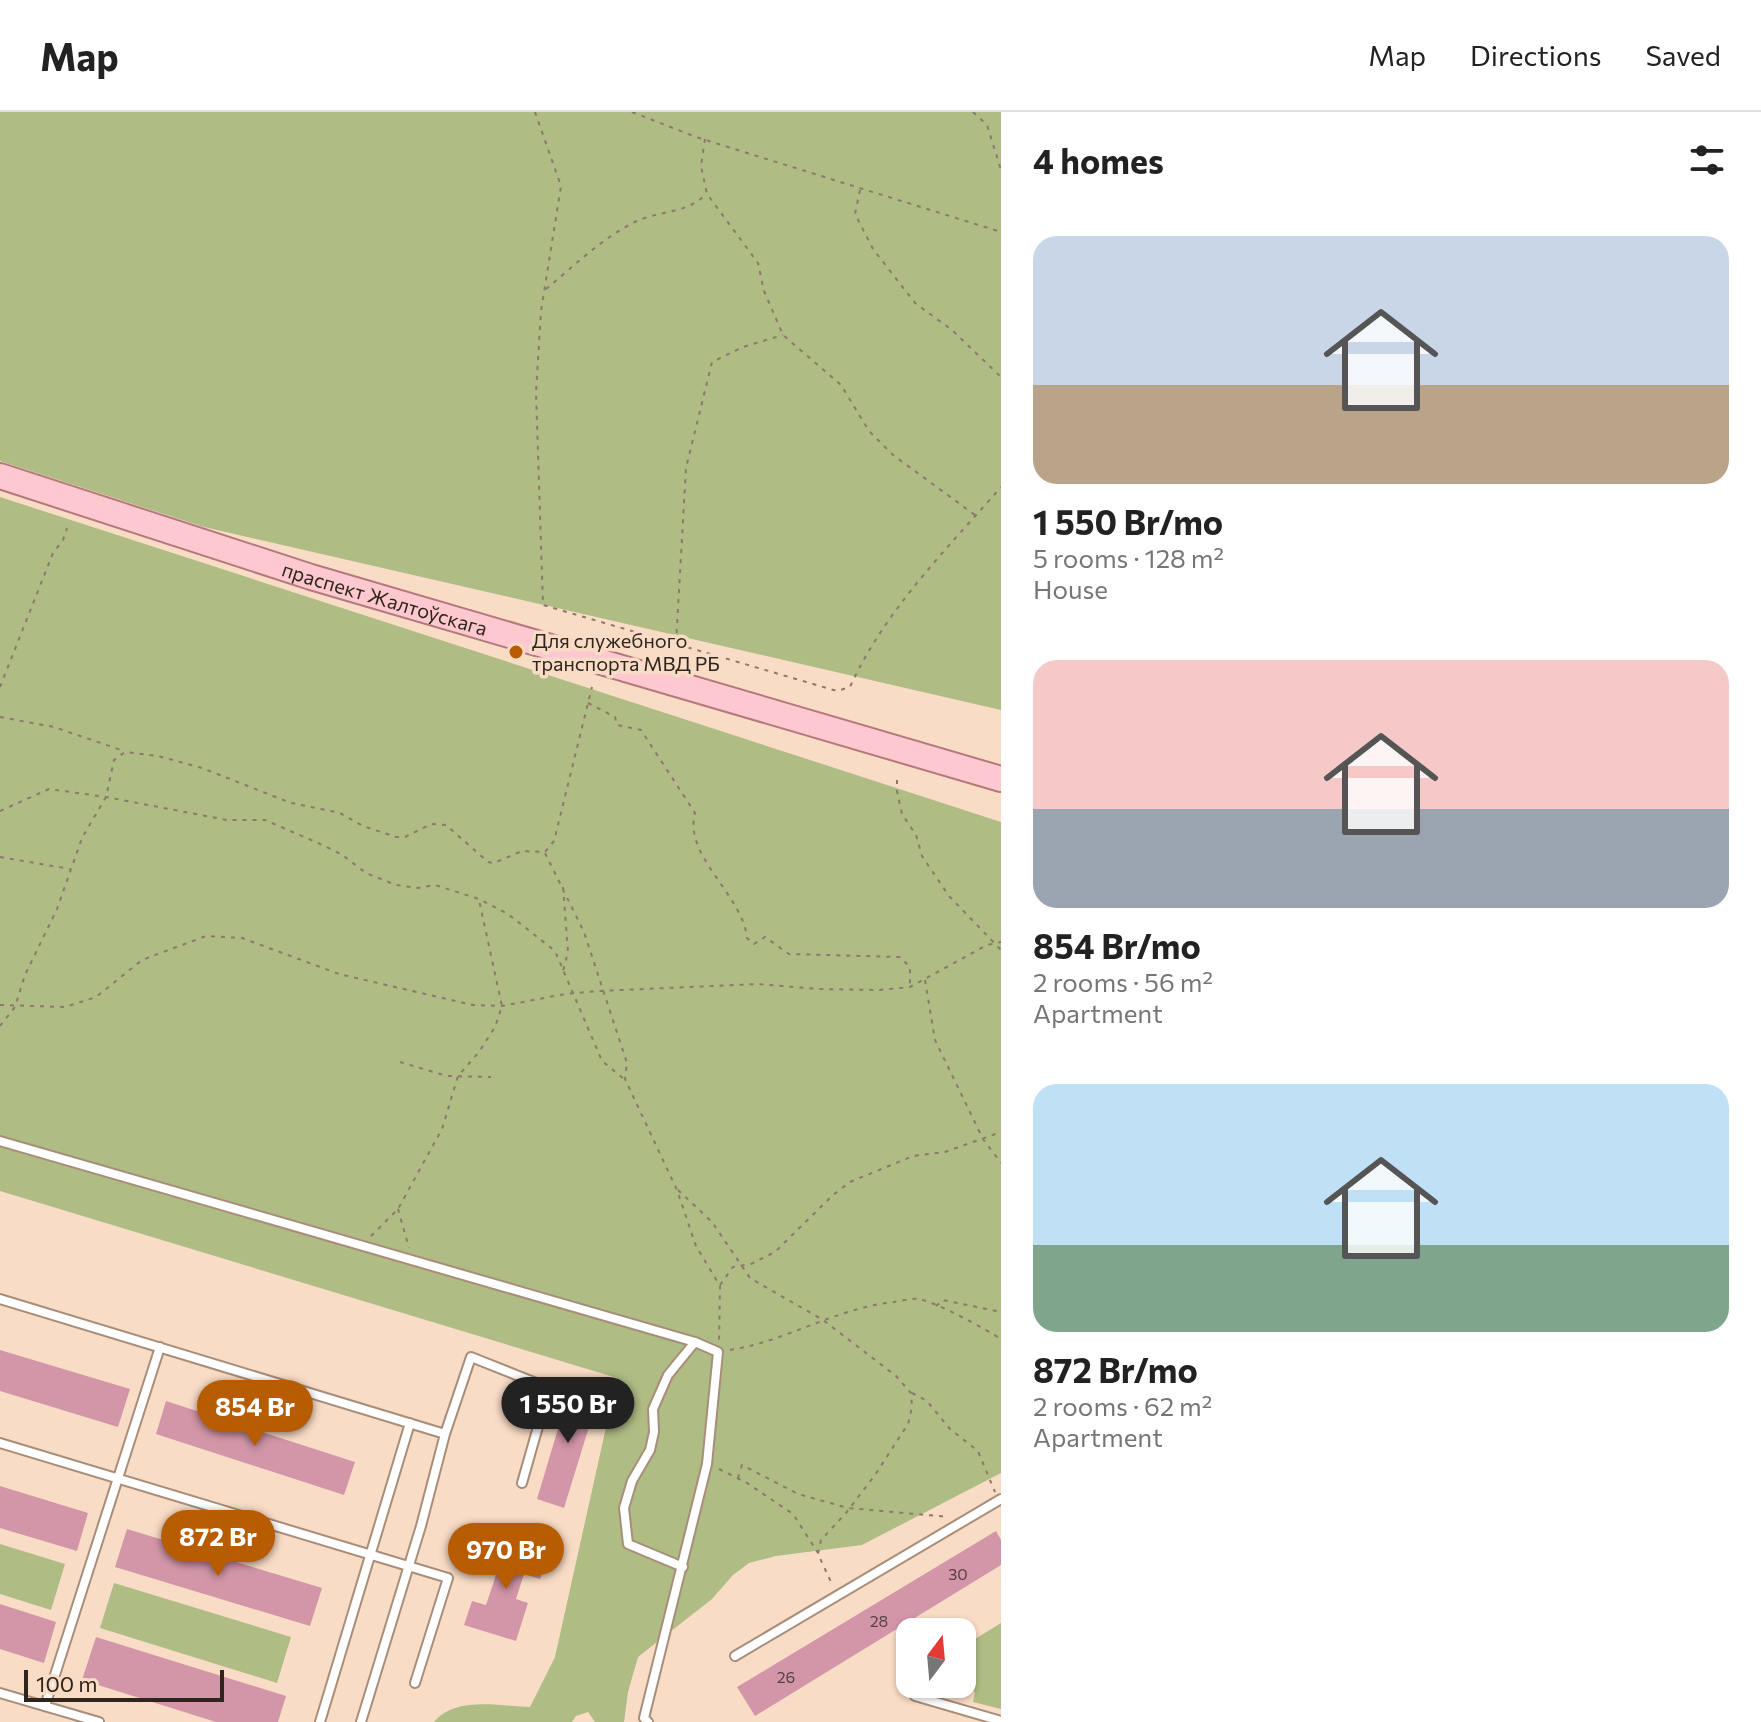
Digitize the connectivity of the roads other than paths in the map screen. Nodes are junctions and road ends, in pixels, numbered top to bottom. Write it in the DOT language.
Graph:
graph roads {
  1 [pos="0,476"];
  2 [pos="1001,779"];
  3 [pos="0,1141"];
  4 [pos="0,1299"];
  5 [pos="695,1342"];
  6 [pos="160,1347"];
  7 [pos="410,1423"];
  8 [pos="445,1434"];
  9 [pos="0,1443"];
  10 [pos="116,1479"];
  11 [pos="522,1483"];
  12 [pos="1001,1501"];
  13 [pos="369,1556"];
  14 [pos="408,1567"];
  15 [pos="683,1567"];
  16 [pos="735,1656"];
  17 [pos="415,1683"];
  18 [pos="0,1693"];
  19 [pos="922,1698"];
  20 [pos="45,1706"];
  21 [pos="1001,1721"];
  22 [pos="99,1722"];
  23 [pos="320,1722"];
  24 [pos="361,1722"];
  25 [pos="648,1722"];
  1 -- 2 [label="main road, праспект Жалтоўскага"];
  3 -- 5 [label="lane"];
  4 -- 6 [label="lane"];
  5 -- 15 [label="lane"];
  5 -- 15 [label="lane"];
  6 -- 7 [label="lane"];
  6 -- 10 [label="lane"];
  7 -- 8 [label="lane"];
  7 -- 13 [label="lane"];
  8 -- 11 [label="lane"];
  8 -- 14 [label="lane"];
  9 -- 10 [label="lane"];
  10 -- 13 [label="lane"];
  10 -- 20 [label="lane"];
  12 -- 16 [label="lane"];
  13 -- 14 [label="lane"];
  13 -- 23 [label="lane"];
  14 -- 17 [label="lane"];
  14 -- 24 [label="lane"];
  15 -- 25 [label="lane"];
  18 -- 20 [label="lane"];
  19 -- 21 [label="lane"];
  20 -- 22 [label="lane"];
}
